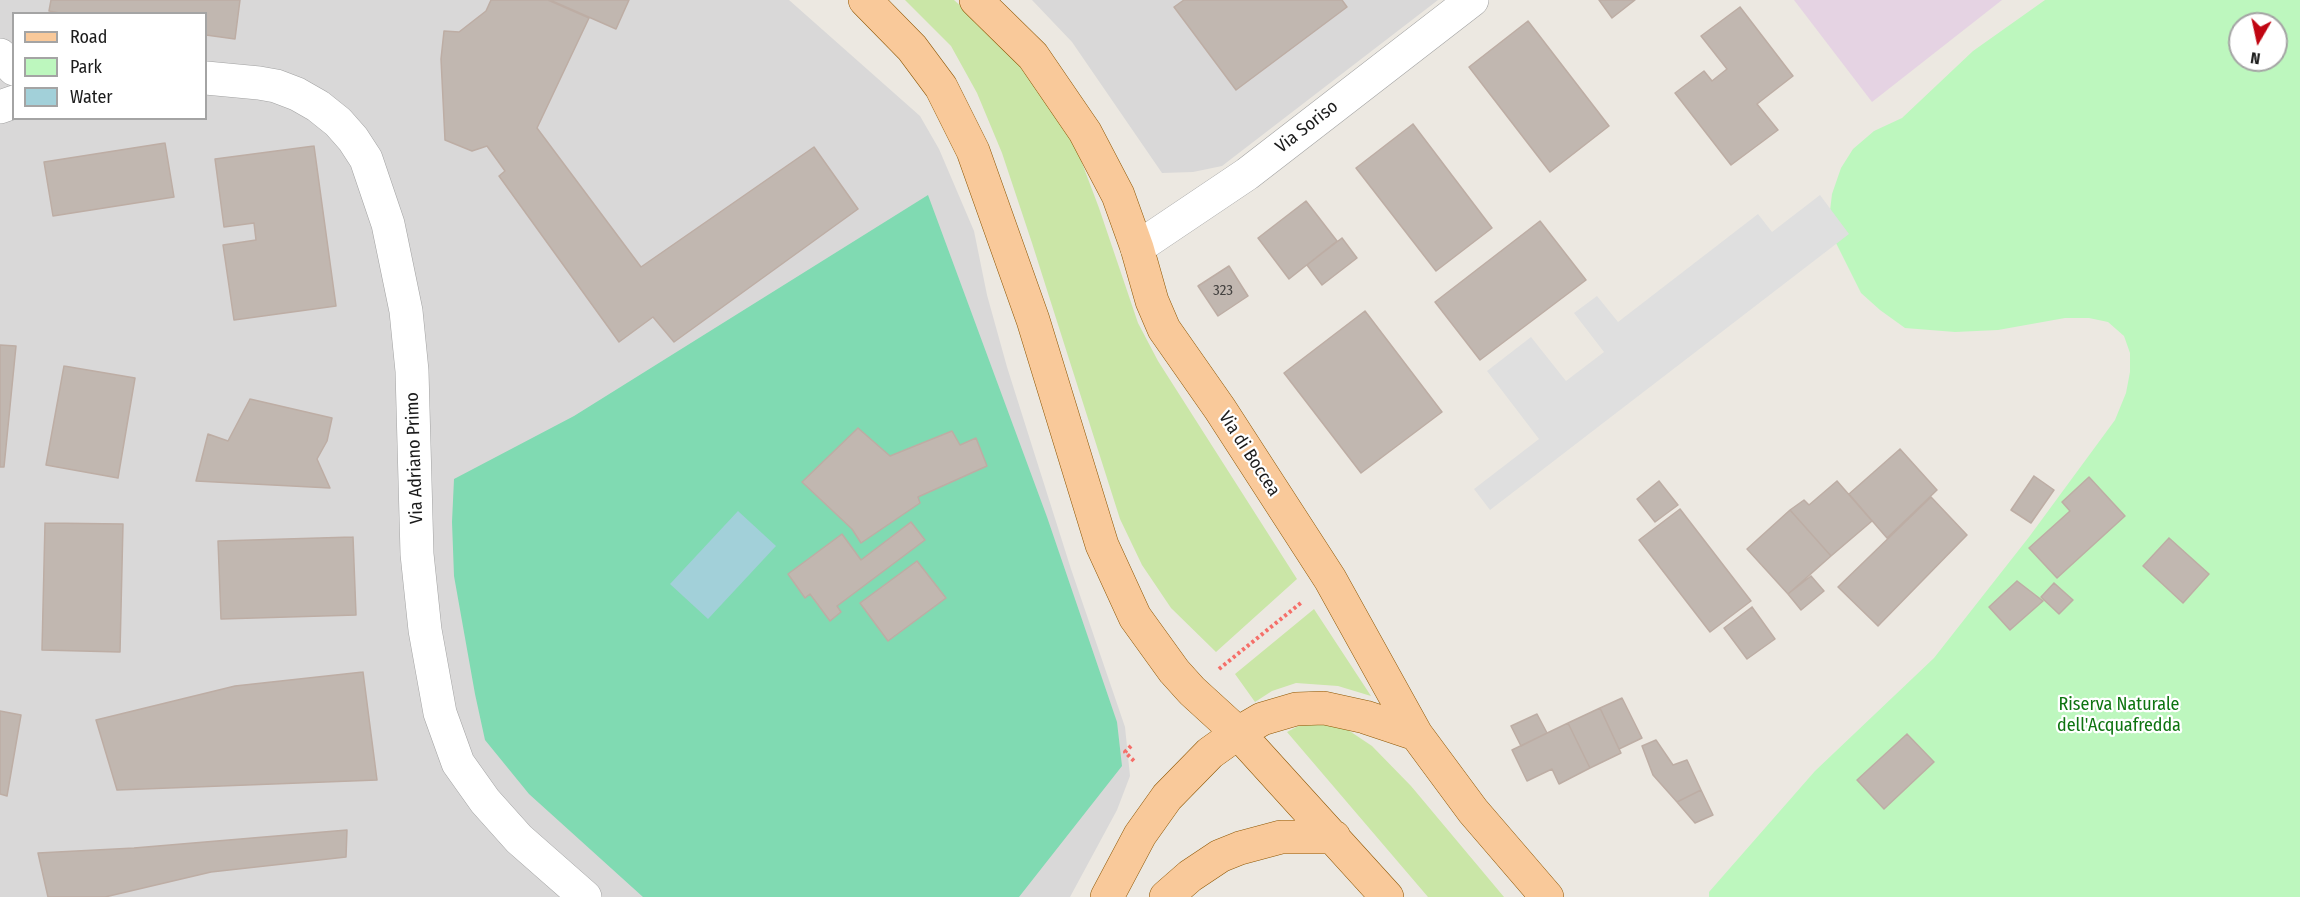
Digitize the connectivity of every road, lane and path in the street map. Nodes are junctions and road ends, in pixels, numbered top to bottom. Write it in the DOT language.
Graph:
graph roads {
  1 [pos="865,0"];
  2 [pos="976,0"];
  3 [pos="1472,0"];
  4 [pos="0,55"];
  5 [pos="12,67"];
  6 [pos="207,78"];
  7 [pos="1137,248"];
  8 [pos="1305,599"];
  9 [pos="1219,670"];
  10 [pos="1238,733"];
  11 [pos="1416,734"];
  12 [pos="1131,746"];
  13 [pos="1135,762"];
  14 [pos="1334,837"];
  15 [pos="585,897"];
  16 [pos="1107,897"];
  17 [pos="1166,897"];
  18 [pos="1387,897"];
  19 [pos="1547,897"];
  1 -- 10 [label="main road"];
  2 -- 7 [label="main road, Via di Boccea"];
  3 -- 7 [label="street, Via Soriso"];
  4 -- 5 [label="street"];
  6 -- 15 [label="street, Via Adriano Primo"];
  7 -- 11 [label="main road, Via di Boccea"];
  8 -- 9 [label="path"];
  10 -- 11 [label="main road"];
  10 -- 14 [label="main road"];
  10 -- 16 [label="main road"];
  11 -- 19 [label="main road, Via di Boccea"];
  12 -- 13 [label="path"];
  14 -- 17 [label="main road"];
  14 -- 18 [label="main road"];
}
